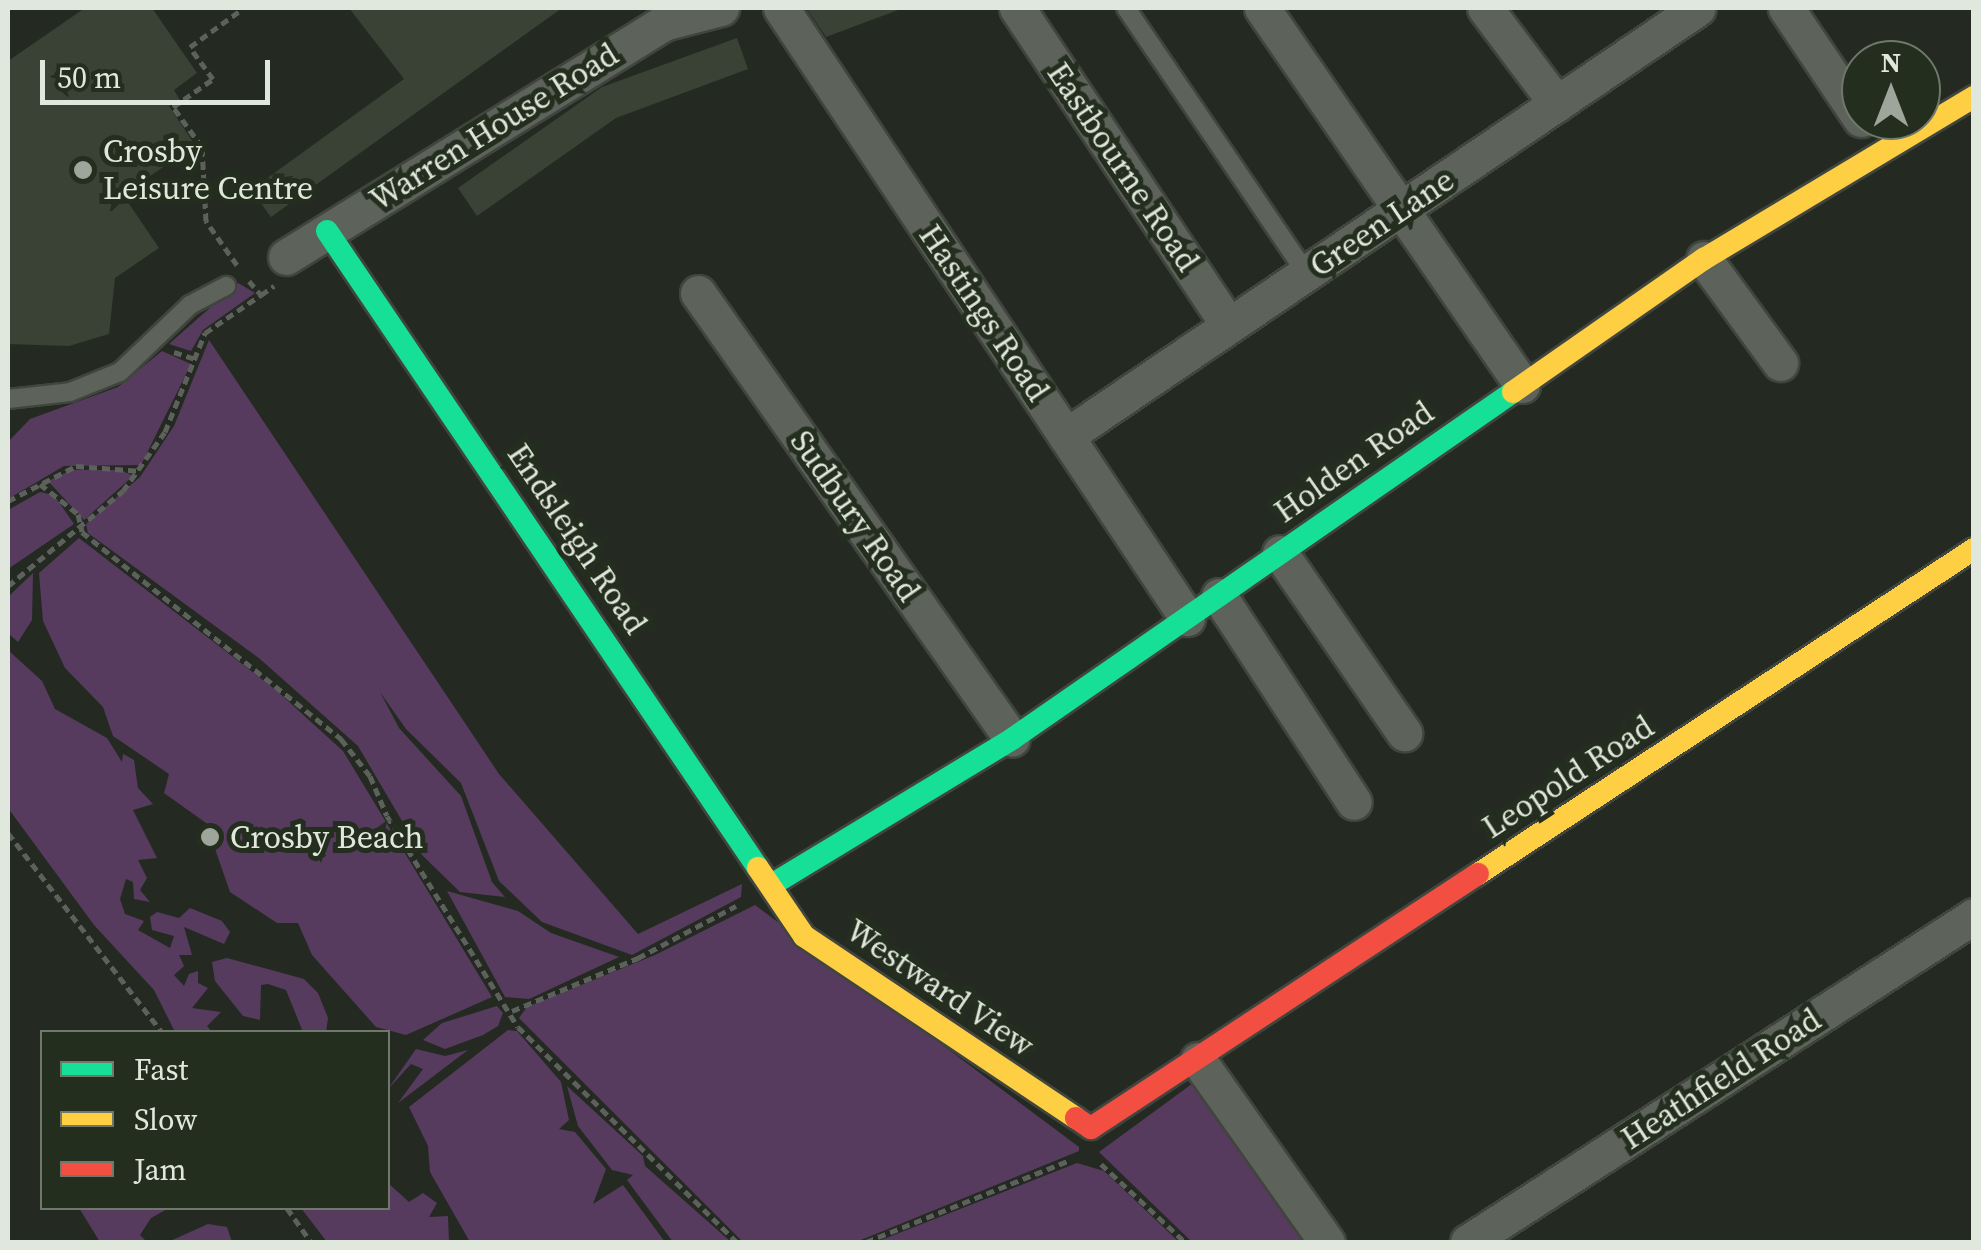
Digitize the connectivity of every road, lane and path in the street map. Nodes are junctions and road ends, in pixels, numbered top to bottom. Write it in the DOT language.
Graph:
graph roads {
  1 [pos="721,8"];
  2 [pos="781,8"];
  3 [pos="1017,8"];
  4 [pos="1126,8"];
  5 [pos="1262,8"];
  6 [pos="1485,8"];
  7 [pos="1698,8"];
  8 [pos="1786,8"];
  9 [pos="241,10"];
  10 [pos="1841,90"];
  11 [pos="1974,97"];
  12 [pos="1557,104"];
  13 [pos="1875,140"];
  14 [pos="1882,151"];
  15 [pos="1400,211"];
  16 [pos="326,231"];
  17 [pos="286,257"];
  18 [pos="1704,259"];
  19 [pos="1307,274"];
  20 [pos="244,276"];
  21 [pos="226,286"];
  22 [pos="698,293"];
  23 [pos="260,295"];
  24 [pos="1229,326"];
  25 [pos="1780,364"];
  26 [pos="1522,385"];
  27 [pos="8,399"];
  28 [pos="1066,436"];
  29 [pos="141,470"];
  30 [pos="40,484"];
  31 [pos="8,502"];
  32 [pos="81,526"];
  33 [pos="1974,549"];
  34 [pos="1280,553"];
  35 [pos="8,586"];
  36 [pos="1218,596"];
  37 [pos="1187,618"];
  38 [pos="1404,733"];
  39 [pos="1012,739"];
  40 [pos="1354,802"];
  41 [pos="8,833"];
  42 [pos="773,884"];
  43 [pos="1974,916"];
  44 [pos="512,1011"];
  45 [pos="160,1030"];
  46 [pos="1198,1060"];
  47 [pos="1091,1128"];
  48 [pos="1088,1152"];
  49 [pos="1070,1159"];
  50 [pos="288,1210"];
  51 [pos="311,1242"];
  52 [pos="737,1242"];
  53 [pos="866,1242"];
  54 [pos="1185,1242"];
  55 [pos="1327,1242"];
  56 [pos="1468,1242"];
  1 -- 16 [label="street, Warren House Road"];
  2 -- 28 [label="street, Hastings Road"];
  3 -- 24 [label="street, Eastbourne Road"];
  4 -- 19 [label="lane"];
  5 -- 15 [label="street"];
  6 -- 12 [label="street"];
  7 -- 12 [label="street, Green Lane"];
  8 -- 10 [label="street"];
  9 -- 20 [label="path"];
  11 -- 14 [label="street, Holden Road"];
  12 -- 15 [label="street, Green Lane"];
  13 -- 14 [label="street"];
  14 -- 18 [label="street, Holden Road"];
  15 -- 19 [label="street, Green Lane"];
  15 -- 26 [label="street"];
  16 -- 17 [label="street, Warren House Road"];
  16 -- 42 [label="street, Endsleigh Road"];
  18 -- 25 [label="street"];
  18 -- 26 [label="street, Holden Road"];
  19 -- 24 [label="street, Green Lane"];
  21 -- 27 [label="lane"];
  22 -- 39 [label="street, Sudbury Road"];
  23 -- 29 [label="path"];
  24 -- 28 [label="street, Green Lane"];
  26 -- 34 [label="street, Holden Road"];
  28 -- 37 [label="street, Hastings Road"];
  29 -- 30 [label="path"];
  29 -- 32 [label="path"];
  30 -- 31 [label="path"];
  30 -- 32 [label="path"];
  32 -- 35 [label="path"];
  32 -- 44 [label="path"];
  33 -- 46 [label="street, Leopold Road"];
  34 -- 36 [label="street, Holden Road"];
  34 -- 38 [label="street"];
  36 -- 37 [label="street, Holden Road"];
  36 -- 40 [label="street"];
  37 -- 39 [label="street, Holden Road"];
  39 -- 42 [label="street, Holden Road"];
  41 -- 45 [label="path"];
  42 -- 44 [label="path"];
  42 -- 47 [label="street, Westward View"];
  43 -- 56 [label="street, Heathfield Road"];
  44 -- 52 [label="path"];
  46 -- 47 [label="street, Leopold Road"];
  46 -- 55 [label="street"];
  48 -- 54 [label="path"];
  49 -- 53 [label="path"];
  50 -- 51 [label="path"];
}
